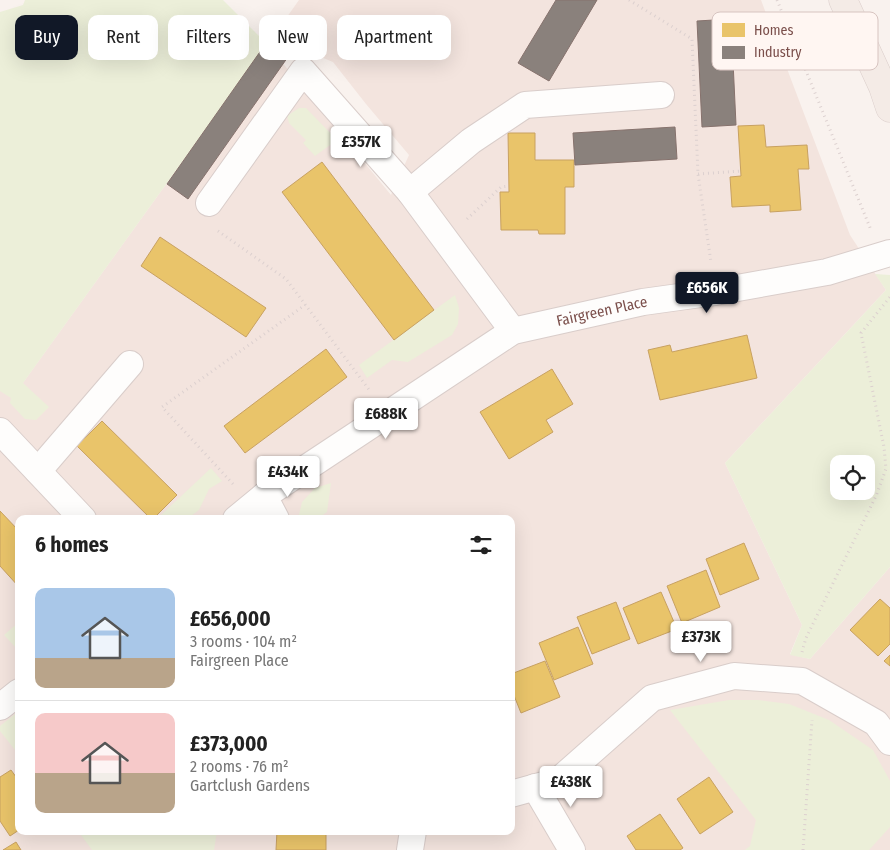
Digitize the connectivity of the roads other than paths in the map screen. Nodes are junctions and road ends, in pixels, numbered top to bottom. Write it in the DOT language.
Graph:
graph roads {
  1 [pos="843,0"];
  2 [pos="849,12"];
  3 [pos="875,70"];
  4 [pos="661,95"];
  5 [pos="890,108"];
  6 [pos="410,192"];
  7 [pos="209,203"];
  8 [pos="886,254"];
  9 [pos="513,331"];
  10 [pos="130,364"];
  11 [pos="0,431"];
  12 [pos="38,471"];
  13 [pos="257,510"];
  14 [pos="79,515"];
  15 [pos="15,695"];
  16 [pos="0,707"];
  17 [pos="890,742"];
  18 [pos="523,791"];
  19 [pos="412,835"];
  20 [pos="410,850"];
  21 [pos="572,850"];
  1 -- 2 [label="main road"];
  3 -- 5 [label="main road"];
  4 -- 6 [label="street"];
  6 -- 7 [label="street"];
  6 -- 9 [label="street"];
  8 -- 9 [label="street, Fairgreen Place"];
  9 -- 13 [label="street"];
  10 -- 12 [label="street"];
  11 -- 12 [label="street"];
  12 -- 14 [label="street"];
  15 -- 16 [label="street"];
  17 -- 18 [label="street"];
  18 -- 21 [label="street"];
  19 -- 20 [label="street"];
}
